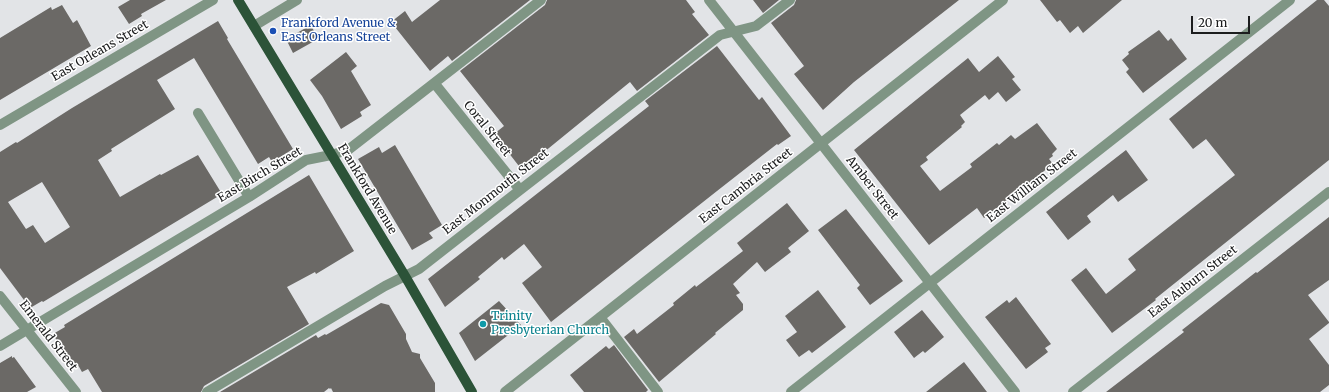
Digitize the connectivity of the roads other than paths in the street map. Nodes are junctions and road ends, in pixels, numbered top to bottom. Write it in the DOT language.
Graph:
graph roads {
  1 [pos="213,0"];
  2 [pos="238,0"];
  3 [pos="297,0"];
  4 [pos="541,0"];
  5 [pos="709,0"];
  6 [pos="790,0"];
  7 [pos="1004,0"];
  8 [pos="1290,0"];
  9 [pos="254,26"];
  10 [pos="733,31"];
  11 [pos="435,84"];
  12 [pos="198,113"];
  13 [pos="0,125"];
  14 [pos="821,144"];
  15 [pos="331,155"];
  16 [pos="520,190"];
  17 [pos="1329,192"];
  18 [pos="249,197"];
  19 [pos="404,276"];
  20 [pos="930,283"];
  21 [pos="0,296"];
  22 [pos="600,318"];
  23 [pos="27,329"];
  24 [pos="0,346"];
  25 [pos="76,392"];
  26 [pos="207,392"];
  27 [pos="472,392"];
  28 [pos="505,392"];
  29 [pos="658,392"];
  30 [pos="791,392"];
  31 [pos="1015,392"];
  32 [pos="1073,392"];
  1 -- 13 [label="street, East Orleans Street"];
  2 -- 9 [label="main road, Frankford Avenue"];
  3 -- 9 [label="street"];
  4 -- 11 [label="street, East Birch Street"];
  5 -- 10 [label="street, Amber Street"];
  6 -- 10 [label="street, East Monmouth Street"];
  7 -- 14 [label="street, East Cambria Street"];
  8 -- 20 [label="street, East William Street"];
  9 -- 15 [label="main road, Frankford Avenue"];
  10 -- 14 [label="street, Amber Street"];
  10 -- 16 [label="street, East Monmouth Street"];
  11 -- 15 [label="street, East Birch Street"];
  11 -- 16 [label="street, Coral Street"];
  12 -- 18 [label="street"];
  14 -- 20 [label="street, Amber Street"];
  14 -- 22 [label="street, East Cambria Street"];
  15 -- 18 [label="street, East Birch Street"];
  15 -- 19 [label="main road, Frankford Avenue"];
  16 -- 19 [label="street, East Monmouth Street"];
  17 -- 32 [label="street, East Auburn Street"];
  18 -- 23 [label="street, East Birch Street"];
  19 -- 26 [label="street, East Monmouth Street"];
  19 -- 27 [label="main road, Frankford Avenue"];
  20 -- 30 [label="street, East William Street"];
  20 -- 31 [label="street, Amber Street"];
  21 -- 23 [label="street, Emerald Street"];
  22 -- 28 [label="street, East Cambria Street"];
  22 -- 29 [label="street"];
  23 -- 24 [label="street, East Birch Street"];
  23 -- 25 [label="street, Emerald Street"];
}
